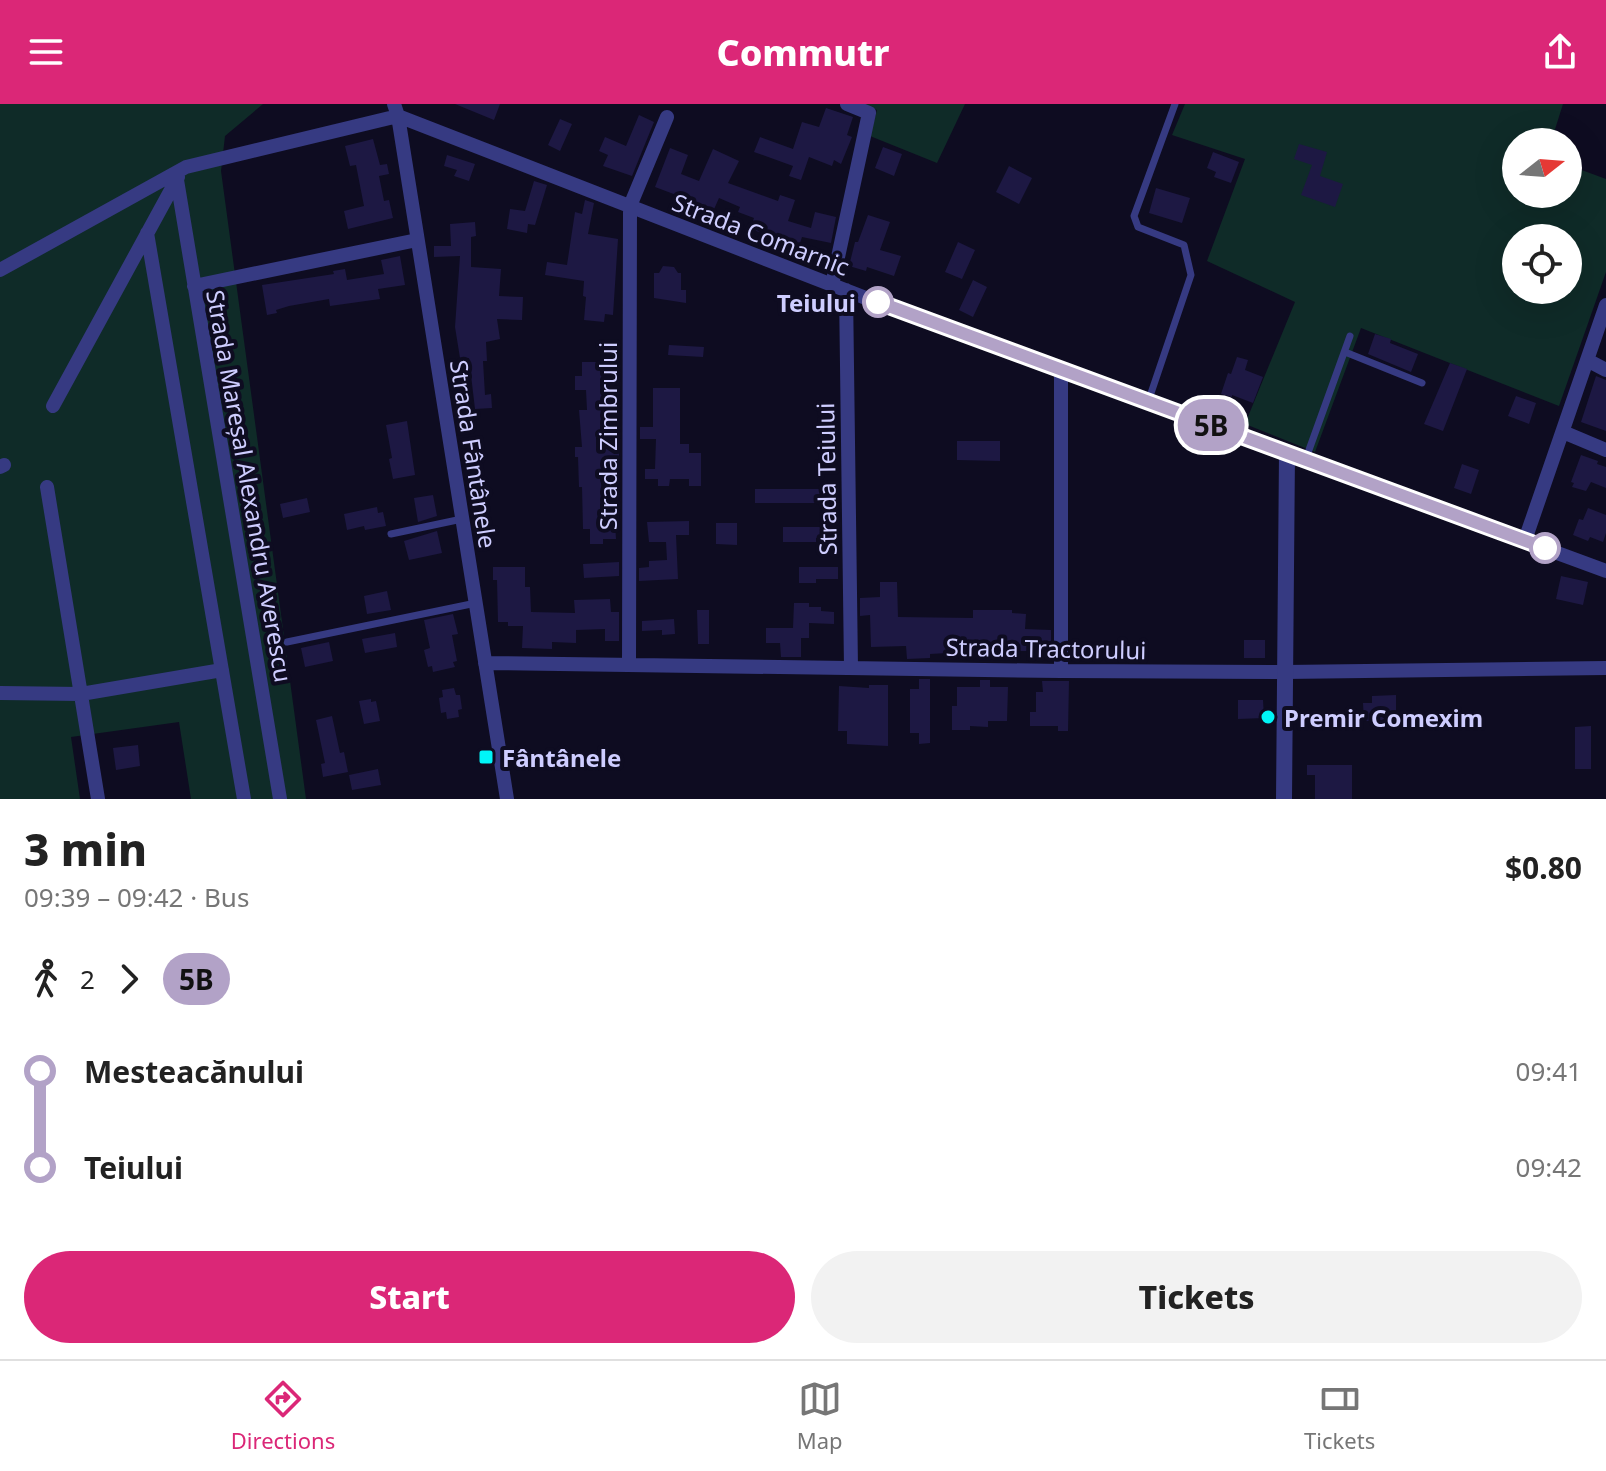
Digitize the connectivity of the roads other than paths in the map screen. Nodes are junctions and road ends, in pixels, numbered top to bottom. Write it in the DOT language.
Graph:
graph roads {
  1 [pos="847,104"];
  2 [pos="1175,104"];
  3 [pos="396,110"];
  4 [pos="667,117"];
  5 [pos="181,174"];
  6 [pos="630,206"];
  7 [pos="147,233"];
  8 [pos="417,240"];
  9 [pos="0,270"];
  10 [pos="194,286"];
  11 [pos="839,287"];
  12 [pos="1606,305"];
  13 [pos="1350,336"];
  14 [pos="1345,352"];
  15 [pos="1587,360"];
  16 [pos="1061,370"];
  17 [pos="1606,370"];
  18 [pos="1422,383"];
  19 [pos="1148,402"];
  20 [pos="53,406"];
  21 [pos="1563,432"];
  22 [pos="1606,450"];
  23 [pos="1287,453"];
  24 [pos="1305,461"];
  25 [pos="47,487"];
  26 [pos="462,519"];
  27 [pos="391,534"];
  28 [pos="1525,540"];
  29 [pos="1606,571"];
  30 [pos="476,603"];
  31 [pos="287,642"];
  32 [pos="485,663"];
  33 [pos="629,665"];
  34 [pos="851,668"];
  35 [pos="1606,668"];
  36 [pos="222,670"];
  37 [pos="1061,671"];
  38 [pos="1285,672"];
  39 [pos="0,693"];
  40 [pos="81,694"];
  41 [pos="98,799"];
  42 [pos="244,799"];
  43 [pos="280,799"];
  44 [pos="507,799"];
  45 [pos="1284,799"];
  1 -- 11 [label="street, Strada Teiului"];
  2 -- 19 [label="lane"];
  3 -- 5 [label="street"];
  3 -- 6 [label="street, Strada Comarnic"];
  3 -- 8 [label="street, Strada Fântânele"];
  4 -- 6 [label="street"];
  5 -- 7 [label="street"];
  5 -- 9 [label="street"];
  5 -- 10 [label="street, Strada Mareșal Alexandru Averescu"];
  6 -- 11 [label="street, Strada Comarnic"];
  6 -- 33 [label="street, Strada Zimbrului"];
  7 -- 20 [label="street"];
  7 -- 36 [label="street"];
  8 -- 10 [label="street"];
  8 -- 26 [label="street, Strada Fântânele"];
  10 -- 43 [label="street, Strada Mareșal Alexandru Averescu"];
  11 -- 16 [label="street, Strada Comarnic"];
  11 -- 34 [label="street, Strada Teiului"];
  12 -- 15 [label="street"];
  13 -- 14 [label="lane"];
  14 -- 18 [label="lane"];
  14 -- 24 [label="lane"];
  15 -- 17 [label="street"];
  15 -- 21 [label="street"];
  16 -- 19 [label="street, Strada Comarnic"];
  16 -- 37 [label="street"];
  19 -- 23 [label="street, Strada Comarnic"];
  21 -- 22 [label="street"];
  21 -- 28 [label="street"];
  23 -- 24 [label="street, Strada Comarnic"];
  23 -- 38 [label="street"];
  24 -- 28 [label="street, Strada Comarnic"];
  25 -- 40 [label="street"];
  26 -- 27 [label="lane"];
  26 -- 30 [label="street, Strada Fântânele"];
  28 -- 29 [label="street, Strada Comarnic"];
  30 -- 31 [label="lane"];
  30 -- 32 [label="street, Strada Fântânele"];
  32 -- 33 [label="street, Strada Tractorului"];
  32 -- 44 [label="street, Strada Fântânele"];
  33 -- 34 [label="street, Strada Tractorului"];
  34 -- 37 [label="street, Strada Tractorului"];
  35 -- 38 [label="street, Strada Tractorului"];
  36 -- 40 [label="street"];
  36 -- 42 [label="street"];
  37 -- 38 [label="street, Strada Tractorului"];
  38 -- 45 [label="street"];
  39 -- 40 [label="street"];
  40 -- 41 [label="street"];
}
